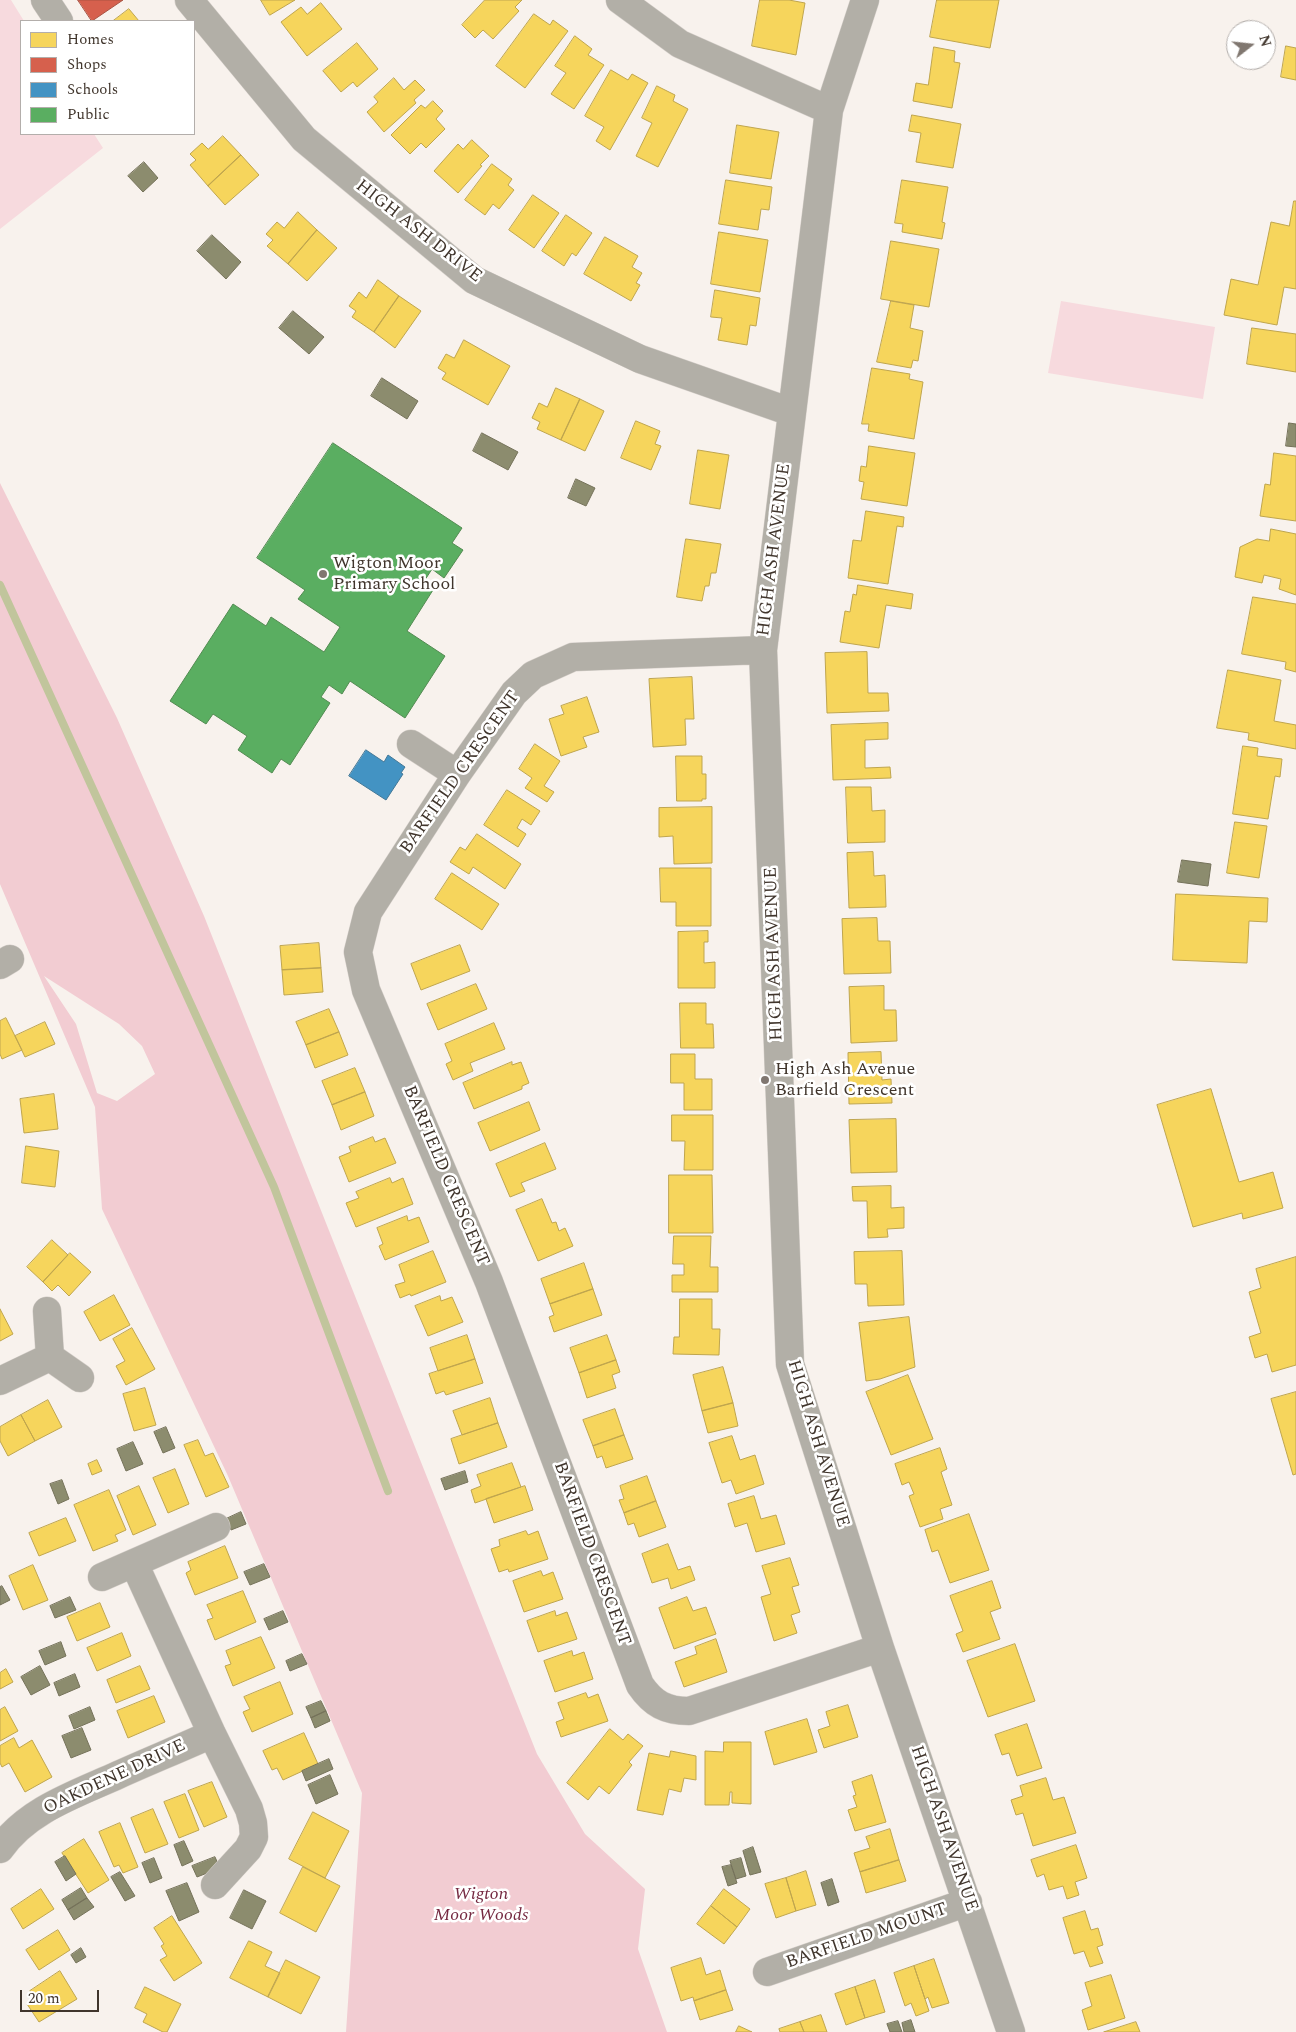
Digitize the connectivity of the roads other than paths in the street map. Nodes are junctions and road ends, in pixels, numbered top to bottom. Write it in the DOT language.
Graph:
graph roads {
  1 [pos="45,0"];
  2 [pos="620,0"];
  3 [pos="865,0"];
  4 [pos="193,12"];
  5 [pos="57,20"];
  6 [pos="829,110"];
  7 [pos="791,412"];
  8 [pos="763,650"];
  9 [pos="412,744"];
  10 [pos="457,774"];
  11 [pos="46,1311"];
  12 [pos="50,1357"];
  13 [pos="80,1378"];
  14 [pos="0,1381"];
  15 [pos="216,1527"];
  16 [pos="134,1563"];
  17 [pos="102,1577"];
  18 [pos="880,1648"];
  19 [pos="212,1734"];
  20 [pos="3,1837"];
  21 [pos="215,1885"];
  22 [pos="968,1902"];
  23 [pos="766,1972"];
  24 [pos="1011,2032"];
  1 -- 5 [label="street"];
  2 -- 6 [label="street"];
  3 -- 6 [label="street, HIGH ASH AVENUE"];
  4 -- 7 [label="street, HIGH ASH DRIVE"];
  6 -- 7 [label="street, HIGH ASH AVENUE"];
  7 -- 8 [label="street, HIGH ASH AVENUE"];
  8 -- 10 [label="street, BARFIELD CRESCENT"];
  8 -- 18 [label="street, HIGH ASH AVENUE"];
  9 -- 10 [label="street"];
  10 -- 18 [label="street, BARFIELD CRESCENT"];
  11 -- 12 [label="street"];
  12 -- 13 [label="street"];
  12 -- 14 [label="street"];
  15 -- 16 [label="street"];
  16 -- 17 [label="street"];
  16 -- 19 [label="street"];
  18 -- 22 [label="street, HIGH ASH AVENUE"];
  19 -- 20 [label="street, OAKDENE DRIVE"];
  19 -- 21 [label="street"];
  22 -- 23 [label="street, BARFIELD MOUNT"];
  22 -- 24 [label="street, HIGH ASH AVENUE"];
}
